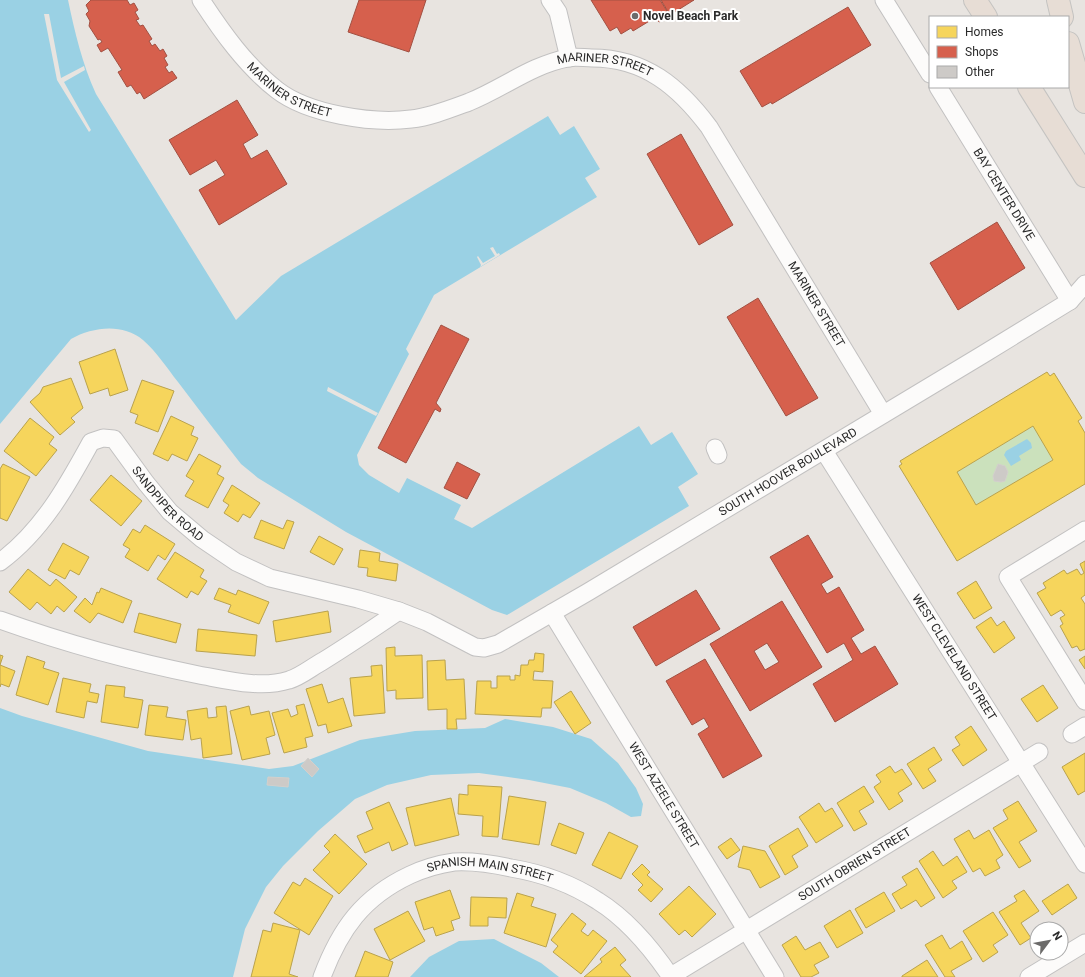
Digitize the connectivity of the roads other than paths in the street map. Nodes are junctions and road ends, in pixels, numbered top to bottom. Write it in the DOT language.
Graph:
graph roads {
  1 [pos="201,0"];
  2 [pos="550,0"];
  3 [pos="884,0"];
  4 [pos="975,0"];
  5 [pos="1058,0"];
  6 [pos="985,16"];
  7 [pos="1062,16"];
  8 [pos="1069,46"];
  9 [pos="569,58"];
  10 [pos="929,72"];
  11 [pos="939,88"];
  12 [pos="1030,88"];
  13 [pos="1085,102"];
  14 [pos="1085,176"];
  15 [pos="1085,284"];
  16 [pos="1078,300"];
  17 [pos="883,414"];
  18 [pos="824,451"];
  19 [pos="1085,530"];
  20 [pos="0,562"];
  21 [pos="399,611"];
  22 [pos="552,613"];
  23 [pos="0,620"];
  24 [pos="484,648"];
  25 [pos="1085,701"];
  26 [pos="1039,752"];
  27 [pos="1022,763"];
  28 [pos="1085,864"];
  29 [pos="746,930"];
  30 [pos="1085,943"];
  31 [pos="322,977"];
  32 [pos="671,977"];
  33 [pos="775,977"];
  34 [pos="1030,977"];
  1 -- 9 [label="street, MARINER STREET"];
  2 -- 9 [label="street"];
  3 -- 10 [label="street"];
  4 -- 6 [label="highway"];
  5 -- 7 [label="highway"];
  8 -- 13 [label="highway"];
  9 -- 17 [label="street, MARINER STREET"];
  11 -- 16 [label="street, BAY CENTER DRIVE"];
  12 -- 14 [label="highway"];
  15 -- 16 [label="street, SOUTH HOOVER BOULEVARD"];
  16 -- 17 [label="street, SOUTH HOOVER BOULEVARD"];
  17 -- 18 [label="street, SOUTH HOOVER BOULEVARD"];
  18 -- 22 [label="street, SOUTH HOOVER BOULEVARD"];
  18 -- 27 [label="street, WEST CLEVELAND STREET"];
  19 -- 25 [label="street"];
  20 -- 21 [label="street, SANDPIPER ROAD"];
  21 -- 23 [label="street"];
  21 -- 24 [label="street, SANDPIPER ROAD"];
  22 -- 24 [label="street, SOUTH HOOVER BOULEVARD"];
  22 -- 29 [label="street, WEST AZEELE STREET"];
  26 -- 27 [label="street, SOUTH OBRIEN STREET"];
  27 -- 28 [label="street, WEST CLEVELAND STREET"];
  27 -- 29 [label="street, SOUTH OBRIEN STREET"];
  29 -- 32 [label="street, SOUTH OBRIEN STREET"];
  29 -- 33 [label="street, WEST AZEELE STREET"];
  30 -- 34 [label="street"];
  31 -- 32 [label="street, SPANISH MAIN STREET"];
}
